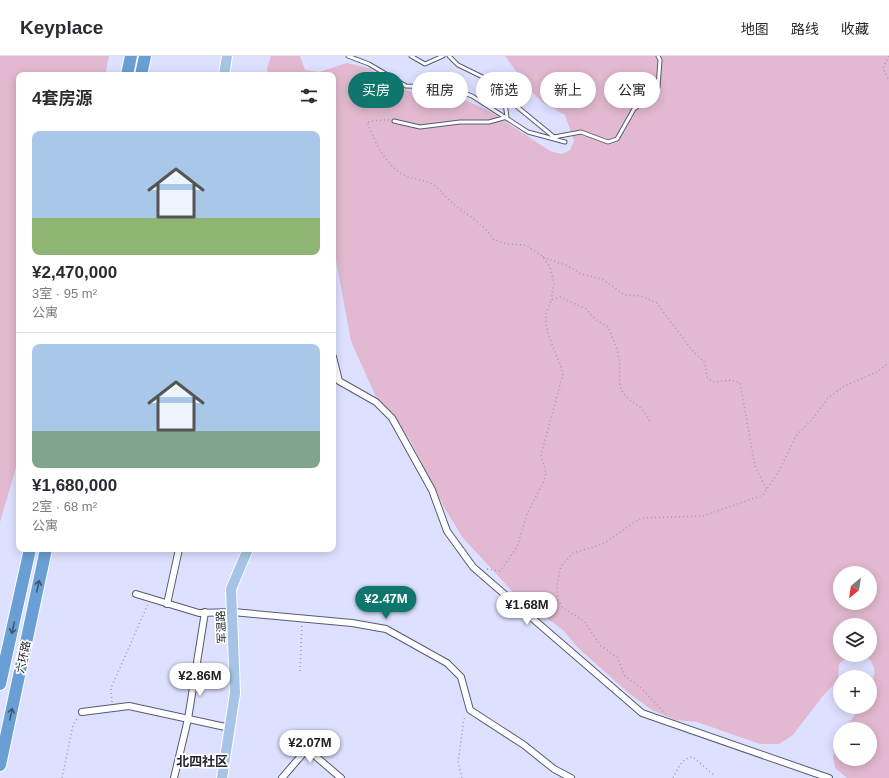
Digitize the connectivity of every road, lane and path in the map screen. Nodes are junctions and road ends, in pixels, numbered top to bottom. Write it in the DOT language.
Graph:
graph roads {
  1 [pos="131,56"];
  2 [pos="145,56"];
  3 [pos="348,56"];
  4 [pos="411,56"];
  5 [pos="443,56"];
  6 [pos="449,56"];
  7 [pos="658,56"];
  8 [pos="889,56"];
  9 [pos="228,58"];
  10 [pos="128,72"];
  11 [pos="142,72"];
  12 [pos="225,72"];
  13 [pos="476,74"];
  14 [pos="889,81"];
  15 [pos="506,108"];
  16 [pos="519,108"];
  17 [pos="507,117"];
  18 [pos="394,121"];
  19 [pos="565,142"];
  20 [pos="543,257"];
  21 [pos="551,300"];
  22 [pos="889,363"];
  23 [pos="336,369"];
  24 [pos="650,423"];
  25 [pos="767,490"];
  26 [pos="29,552"];
  27 [pos="45,552"];
  28 [pos="178,552"];
  29 [pos="247,552"];
  30 [pos="473,567"];
  31 [pos="136,594"];
  32 [pos="150,598"];
  33 [pos="167,604"];
  34 [pos="205,612"];
  35 [pos="232,612"];
  36 [pos="303,619"];
  37 [pos="300,671"];
  38 [pos="0,684"];
  39 [pos="113,708"];
  40 [pos="470,710"];
  41 [pos="82,712"];
  42 [pos="188,718"];
  43 [pos="673,723"];
  44 [pos="230,728"];
  45 [pos="0,766"];
  46 [pos="714,775"];
  47 [pos="62,778"];
  48 [pos="174,778"];
  49 [pos="222,778"];
  50 [pos="282,778"];
  51 [pos="341,778"];
  52 [pos="462,778"];
  53 [pos="571,778"];
  54 [pos="673,778"];
  55 [pos="829,778"];
  1 -- 10 [label="highway"];
  2 -- 11 [label="highway"];
  3 -- 17 [label="lane"];
  4 -- 5 [label="lane"];
  6 -- 13 [label="lane"];
  7 -- 16 [label="lane"];
  8 -- 14 [label="path"];
  9 -- 12 [label="main road"];
  15 -- 17 [label="lane"];
  17 -- 18 [label="lane"];
  17 -- 19 [label="lane"];
  18 -- 20 [label="path"];
  20 -- 21 [label="path"];
  20 -- 25 [label="path"];
  21 -- 24 [label="path"];
  21 -- 30 [label="path"];
  22 -- 25 [label="path"];
  23 -- 30 [label="street"];
  25 -- 43 [label="path"];
  26 -- 38 [label="highway, 六环路, one-way"];
  45 -- 27 [label="highway, 六环路, one-way"];
  28 -- 33 [label="street"];
  29 -- 35 [label="main road, 军温路"];
  30 -- 43 [label="street"];
  31 -- 32 [label="street"];
  32 -- 33 [label="street"];
  32 -- 39 [label="path"];
  33 -- 34 [label="street"];
  34 -- 35 [label="street"];
  34 -- 42 [label="street"];
  35 -- 36 [label="street"];
  35 -- 44 [label="main road, 军温路"];
  36 -- 37 [label="path"];
  36 -- 40 [label="street"];
  39 -- 41 [label="street"];
  39 -- 42 [label="street"];
  40 -- 52 [label="path"];
  40 -- 53 [label="street"];
  41 -- 47 [label="path"];
  42 -- 44 [label="street"];
  42 -- 48 [label="street"];
  43 -- 55 [label="street"];
  44 -- 49 [label="main road, 军温路"];
  46 -- 54 [label="path"];
  50 -- 51 [label="street"];
}
